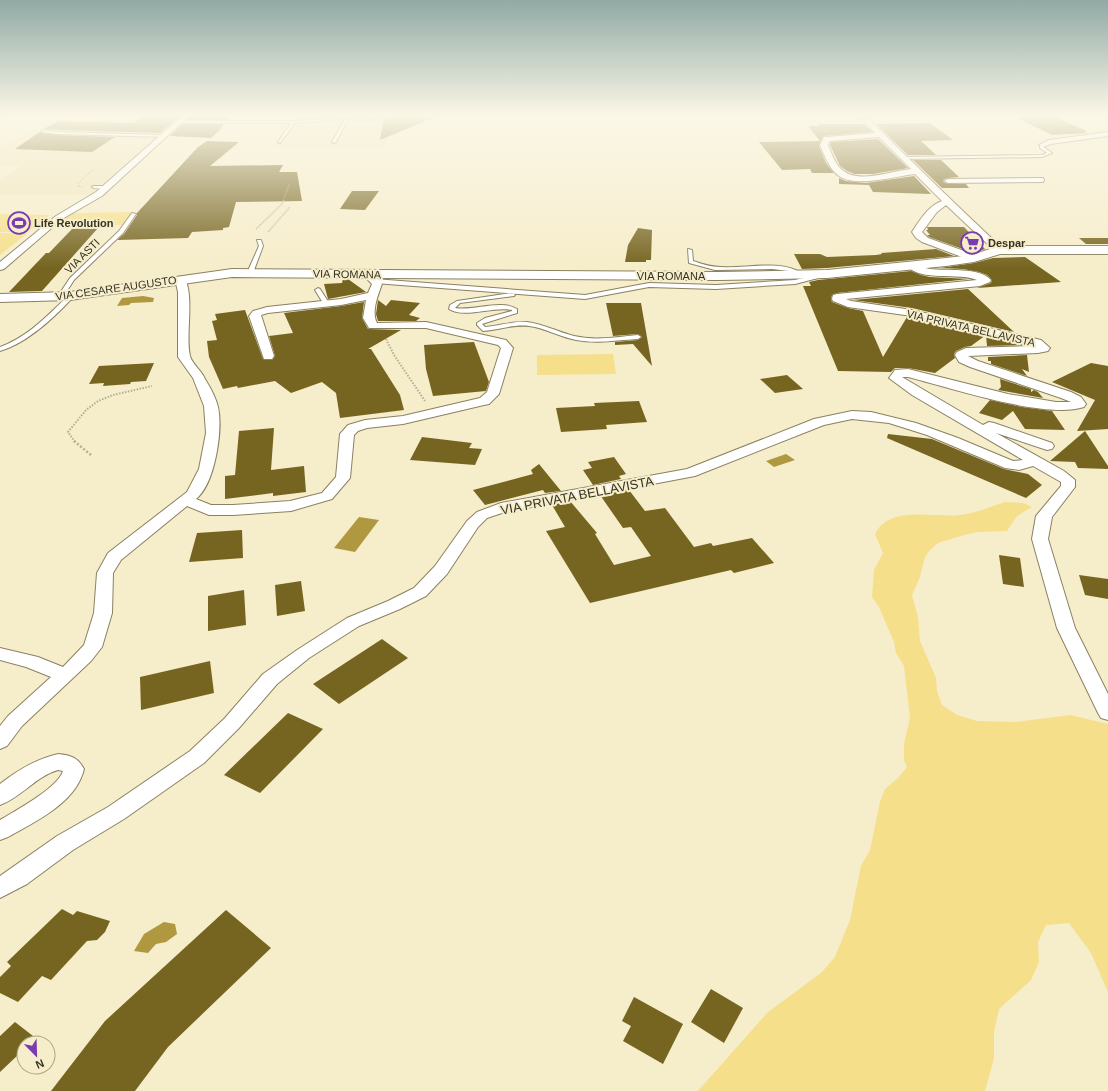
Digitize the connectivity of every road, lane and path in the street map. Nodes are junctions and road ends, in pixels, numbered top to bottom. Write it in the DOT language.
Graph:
graph roads {
  1 [pos="129,167"];
  2 [pos="835,167"];
  3 [pos="913,167"];
  4 [pos="917,171"];
  5 [pos="1005,174"];
  6 [pos="942,178"];
  7 [pos="1013,180"];
  8 [pos="1040,180"];
  9 [pos="289,185"];
  10 [pos="94,187"];
  11 [pos="106,187"];
  12 [pos="939,194"];
  13 [pos="948,202"];
  14 [pos="290,206"];
  15 [pos="134,214"];
  16 [pos="259,241"];
  17 [pos="690,250"];
  18 [pos="999,250"];
  19 [pos="1108,250"];
  20 [pos="974,258"];
  21 [pos="912,266"];
  22 [pos="0,267"];
  23 [pos="232,273"];
  24 [pos="250,273"];
  25 [pos="827,274"];
  26 [pos="800,275"];
  27 [pos="371,278"];
  28 [pos="180,279"];
  29 [pos="318,290"];
  30 [pos="522,292"];
  31 [pos="372,295"];
  32 [pos="66,296"];
  33 [pos="0,298"];
  34 [pos="326,303"];
  35 [pos="380,326"];
  36 [pos="638,337"];
  37 [pos="0,349"];
  38 [pos="268,356"];
  39 [pos="152,386"];
  40 [pos="434,412"];
  41 [pos="959,416"];
  42 [pos="1047,446"];
  43 [pos="91,455"];
  44 [pos="1032,460"];
  45 [pos="184,500"];
  46 [pos="0,654"];
  47 [pos="65,675"];
  48 [pos="1108,713"];
  49 [pos="0,741"];
  50 [pos="0,796"];
  51 [pos="0,831"];
  52 [pos="19,877"];
  53 [pos="0,888"];
  54 [pos="0,898"];
  1 -- 11 [label="street"];
  2 -- 4 [label="street"];
  3 -- 4 [label="street"];
  4 -- 6 [label="street"];
  4 -- 12 [label="street"];
  5 -- 7 [label="street"];
  6 -- 7 [label="street"];
  6 -- 12 [label="street"];
  7 -- 8 [label="street"];
  9 -- 16 [label="path"];
  10 -- 11 [label="lane"];
  11 -- 22 [label="street"];
  12 -- 13 [label="street"];
  13 -- 18 [label="street"];
  13 -- 20 [label="street"];
  14 -- 16 [label="path"];
  15 -- 32 [label="lane, VIA ASTI"];
  16 -- 24 [label="lane"];
  17 -- 26 [label="lane"];
  18 -- 19 [label="street, VIA ROMANA"];
  18 -- 20 [label="street, VIA ROMANA"];
  20 -- 21 [label="street, VIA ROMANA"];
  21 -- 25 [label="street, VIA ROMANA"];
  21 -- 41 [label="street, VIA PRIVATA BELLAVISTA"];
  23 -- 24 [label="street, VIA ROMANA"];
  23 -- 28 [label="street, VIA CESARE AUGUSTO"];
  24 -- 27 [label="street, VIA ROMANA"];
  25 -- 26 [label="street, VIA ROMANA"];
  25 -- 30 [label="lane"];
  26 -- 27 [label="street, VIA ROMANA"];
  27 -- 30 [label="lane"];
  27 -- 31 [label="street"];
  28 -- 32 [label="street, VIA CESARE AUGUSTO"];
  28 -- 45 [label="street"];
  29 -- 34 [label="lane"];
  30 -- 36 [label="lane"];
  31 -- 34 [label="street"];
  31 -- 35 [label="street"];
  32 -- 33 [label="street, VIA CESARE AUGUSTO"];
  32 -- 37 [label="lane, VIA ASTI"];
  34 -- 38 [label="street"];
  35 -- 40 [label="path"];
  35 -- 40 [label="street"];
  39 -- 43 [label="path"];
  40 -- 45 [label="street"];
  41 -- 42 [label="street, VIA PRIVATA BELLAVISTA"];
  41 -- 44 [label="street, VIA PRIVATA BELLAVISTA"];
  44 -- 48 [label="street, VIA PRIVATA BELLAVISTA"];
  44 -- 52 [label="street, VIA PRIVATA BELLAVISTA"];
  45 -- 47 [label="street"];
  46 -- 47 [label="street"];
  47 -- 49 [label="street"];
  50 -- 51 [label="street"];
  52 -- 53 [label="street, VIA PRIVATA BELLAVISTA"];
  52 -- 54 [label="lane"];
}
